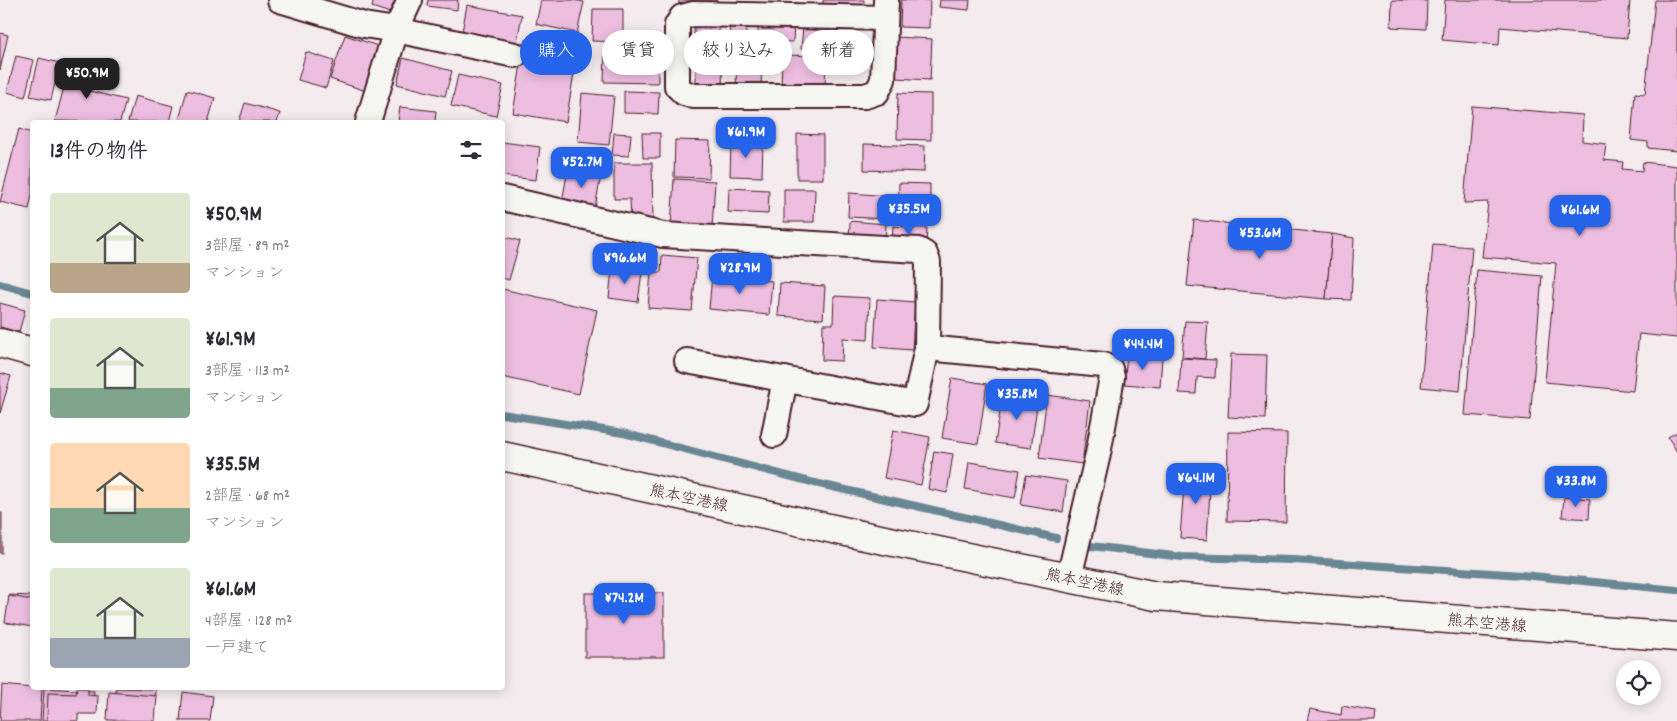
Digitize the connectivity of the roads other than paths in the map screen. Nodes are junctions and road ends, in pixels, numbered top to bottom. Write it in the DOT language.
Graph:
graph roads {
  1 [pos="280,0"];
  2 [pos="410,0"];
  3 [pos="886,9"];
  4 [pos="396,30"];
  5 [pos="516,55"];
  6 [pos="369,120"];
  7 [pos="505,199"];
  8 [pos="0,343"];
  9 [pos="928,348"];
  10 [pos="30,351"];
  11 [pos="687,361"];
  12 [pos="785,379"];
  13 [pos="774,435"];
  14 [pos="505,457"];
  15 [pos="1070,578"];
  16 [pos="1677,637"];
  1 -- 4 [label="street"];
  2 -- 4 [label="street"];
  3 -- 3 [label="street"];
  4 -- 5 [label="street"];
  4 -- 6 [label="street"];
  7 -- 9 [label="street"];
  8 -- 10 [label="main road"];
  9 -- 12 [label="street"];
  9 -- 15 [label="street"];
  11 -- 12 [label="street"];
  12 -- 13 [label="street"];
  14 -- 15 [label="main road, 熊本空港線"];
  15 -- 16 [label="main road, 熊本空港線"];
}
